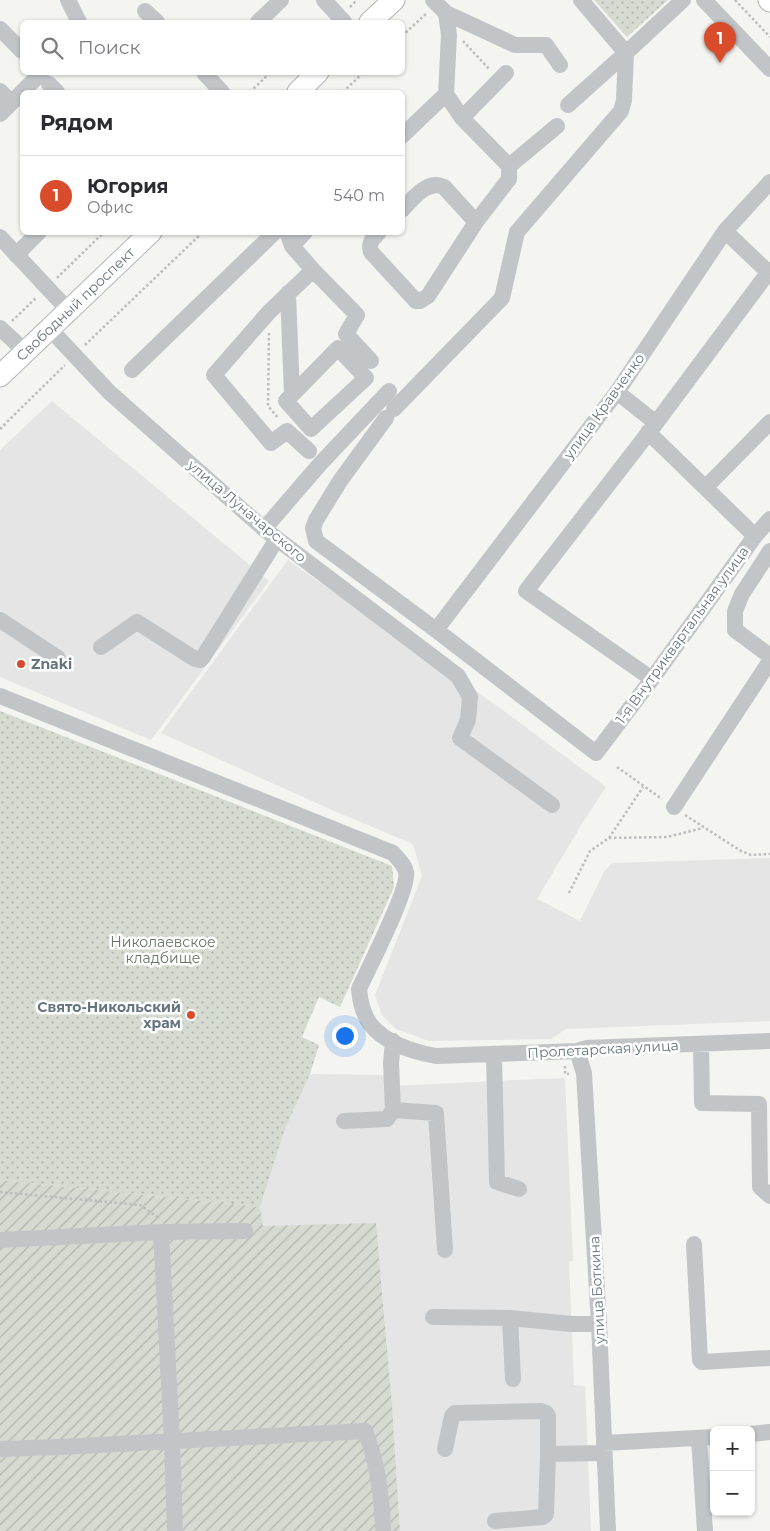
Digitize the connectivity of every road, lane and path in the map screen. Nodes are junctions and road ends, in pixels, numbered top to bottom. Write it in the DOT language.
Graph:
graph roads {
  1 [pos="68,0"];
  2 [pos="281,0"];
  3 [pos="324,0"];
  4 [pos="394,0"];
  5 [pos="581,0"];
  6 [pos="683,0"];
  7 [pos="704,0"];
  8 [pos="735,0"];
  9 [pos="439,6"];
  10 [pos="77,20"];
  11 [pos="260,20"];
  12 [pos="342,20"];
  13 [pos="372,20"];
  14 [pos="0,29"];
  15 [pos="405,34"];
  16 [pos="449,35"];
  17 [pos="770,37"];
  18 [pos="20,49"];
  19 [pos="626,53"];
  20 [pos="560,65"];
  21 [pos="770,69"];
  22 [pos="207,75"];
  23 [pos="268,75"];
  24 [pos="315,75"];
  25 [pos="361,75"];
  26 [pos="503,77"];
  27 [pos="42,81"];
  28 [pos="26,90"];
  29 [pos="220,90"];
  30 [pos="252,90"];
  31 [pos="300,90"];
  32 [pos="345,90"];
  33 [pos="20,94"];
  34 [pos="446,94"];
  35 [pos="4,103"];
  36 [pos="568,106"];
  37 [pos="462,118"];
  38 [pos="557,126"];
  39 [pos="405,133"];
  40 [pos="509,166"];
  41 [pos="770,182"];
  42 [pos="405,207"];
  43 [pos="476,222"];
  44 [pos="725,231"];
  45 [pos="36,235"];
  46 [pos="148,235"];
  47 [pos="200,235"];
  48 [pos="272,235"];
  49 [pos="377,235"];
  50 [pos="0,237"];
  51 [pos="290,239"];
  52 [pos="16,255"];
  53 [pos="313,270"];
  54 [pos="769,271"];
  55 [pos="288,293"];
  56 [pos="69,311"];
  57 [pos="269,312"];
  58 [pos="0,328"];
  59 [pos="50,329"];
  60 [pos="26,352"];
  61 [pos="74,355"];
  62 [pos="371,361"];
  63 [pos="132,370"];
  64 [pos="0,376"];
  65 [pos="388,391"];
  66 [pos="617,392"];
  67 [pos="292,395"];
  68 [pos="770,422"];
  69 [pos="652,427"];
  70 [pos="0,429"];
  71 [pos="287,430"];
  72 [pos="309,451"];
  73 [pos="706,487"];
  74 [pos="770,519"];
  75 [pos="264,529"];
  76 [pos="755,536"];
  77 [pos="277,539"];
  78 [pos="770,552"];
  79 [pos="0,620"];
  80 [pos="436,630"];
  81 [pos="101,647"];
  82 [pos="770,656"];
  83 [pos="58,658"];
  84 [pos="770,660"];
  85 [pos="652,679"];
  86 [pos="0,696"];
  87 [pos="596,753"];
  88 [pos="618,767"];
  89 [pos="643,786"];
  90 [pos="552,805"];
  91 [pos="674,807"];
  92 [pos="704,828"];
  93 [pos="608,838"];
  94 [pos="770,854"];
  95 [pos="568,893"];
  96 [pos="393,1041"];
  97 [pos="770,1041"];
  98 [pos="700,1044"];
  99 [pos="571,1051"];
  100 [pos="494,1055"];
  101 [pos="584,1073"];
  102 [pos="393,1110"];
  103 [pos="344,1121"];
  104 [pos="519,1189"];
  105 [pos="0,1192"];
  106 [pos="770,1196"];
  107 [pos="245,1231"];
  108 [pos="161,1232"];
  109 [pos="0,1240"];
  110 [pos="694,1244"];
  111 [pos="445,1250"];
  112 [pos="433,1318"];
  113 [pos="510,1318"];
  114 [pos="599,1324"];
  115 [pos="770,1358"];
  116 [pos="513,1379"];
  117 [pos="770,1432"];
  118 [pos="755,1434"];
  119 [pos="706,1438"];
  120 [pos="172,1441"];
  121 [pos="604,1448"];
  122 [pos="0,1449"];
  123 [pos="445,1449"];
  124 [pos="548,1454"];
  125 [pos="495,1521"];
  126 [pos="175,1531"];
  127 [pos="384,1531"];
  128 [pos="608,1531"];
  129 [pos="705,1531"];
  1 -- 10 [label="street"];
  2 -- 11 [label="street"];
  3 -- 12 [label="street"];
  4 -- 13 [label="main road"];
  5 -- 19 [label="street"];
  6 -- 19 [label="street"];
  7 -- 21 [label="street"];
  8 -- 17 [label="path"];
  9 -- 15 [label="path"];
  9 -- 16 [label="street"];
  9 -- 20 [label="street"];
  14 -- 18 [label="street"];
  16 -- 26 [label="path"];
  16 -- 34 [label="street"];
  19 -- 36 [label="street"];
  19 -- 80 [label="street, улица Луначарского"];
  22 -- 29 [label="street"];
  23 -- 30 [label="path"];
  24 -- 31 [label="main road"];
  25 -- 32 [label="path"];
  26 -- 37 [label="street"];
  27 -- 28 [label="street"];
  33 -- 35 [label="street"];
  34 -- 37 [label="street"];
  34 -- 39 [label="street"];
  37 -- 40 [label="street"];
  38 -- 40 [label="street"];
  40 -- 43 [label="street"];
  41 -- 44 [label="street, улица Кравченко"];
  42 -- 43 [label="street"];
  43 -- 49 [label="street"];
  44 -- 54 [label="street"];
  44 -- 66 [label="street, улица Кравченко"];
  45 -- 52 [label="street"];
  46 -- 56 [label="main road, Свободный проспект"];
  47 -- 61 [label="path"];
  48 -- 63 [label="street"];
  50 -- 52 [label="street"];
  51 -- 53 [label="street"];
  52 -- 56 [label="street"];
  53 -- 55 [label="street"];
  53 -- 62 [label="street"];
  54 -- 69 [label="street"];
  55 -- 57 [label="street"];
  55 -- 67 [label="street"];
  56 -- 59 [label="main road, Свободный проспект"];
  57 -- 71 [label="path"];
  57 -- 71 [label="street"];
  58 -- 60 [label="street"];
  59 -- 60 [label="main road, Свободный проспект"];
  59 -- 61 [label="street, улица Луначарского"];
  60 -- 64 [label="main road, Свободный проспект"];
  61 -- 70 [label="path"];
  61 -- 75 [label="street, улица Луначарского"];
  65 -- 75 [label="street"];
  66 -- 69 [label="street"];
  66 -- 80 [label="street, улица Кравченко"];
  67 -- 67 [label="street"];
  68 -- 73 [label="street"];
  69 -- 73 [label="street"];
  69 -- 85 [label="street"];
  71 -- 72 [label="street"];
  73 -- 76 [label="street"];
  74 -- 76 [label="street, 1-я Внутриквартальная улица"];
  75 -- 77 [label="street, улица Луначарского"];
  76 -- 85 [label="street, 1-я Внутриквартальная улица"];
  77 -- 81 [label="street"];
  77 -- 90 [label="street, улица Луначарского"];
  78 -- 82 [label="street"];
  79 -- 83 [label="street"];
  80 -- 87 [label="street, улица Луначарского"];
  84 -- 91 [label="street"];
  85 -- 87 [label="street, 1-я Внутриквартальная улица"];
  86 -- 96 [label="street, Пролетарская улица"];
  88 -- 89 [label="path"];
  89 -- 91 [label="path"];
  89 -- 93 [label="path"];
  91 -- 92 [label="path"];
  92 -- 93 [label="path"];
  92 -- 94 [label="path"];
  93 -- 95 [label="path"];
  96 -- 100 [label="street, Пролетарская улица"];
  96 -- 102 [label="street"];
  97 -- 98 [label="street, Пролетарская улица"];
  98 -- 99 [label="street, Пролетарская улица"];
  98 -- 106 [label="street"];
  99 -- 100 [label="street, Пролетарская улица"];
  99 -- 101 [label="street, улица Боткина"];
  99 -- 101 [label="path"];
  100 -- 104 [label="street"];
  101 -- 114 [label="street, улица Боткина"];
  102 -- 103 [label="street"];
  102 -- 111 [label="street"];
  105 -- 108 [label="path"];
  107 -- 108 [label="street"];
  108 -- 109 [label="street"];
  108 -- 120 [label="street"];
  110 -- 115 [label="street"];
  112 -- 113 [label="street"];
  113 -- 114 [label="street"];
  113 -- 116 [label="street"];
  114 -- 121 [label="street, улица Боткина"];
  117 -- 118 [label="street"];
  119 -- 121 [label="street"];
  119 -- 129 [label="street"];
  120 -- 122 [label="street"];
  120 -- 126 [label="street"];
  120 -- 127 [label="street"];
  121 -- 124 [label="street"];
  121 -- 128 [label="street, улица Боткина"];
  123 -- 124 [label="street"];
  124 -- 125 [label="street"];
}
